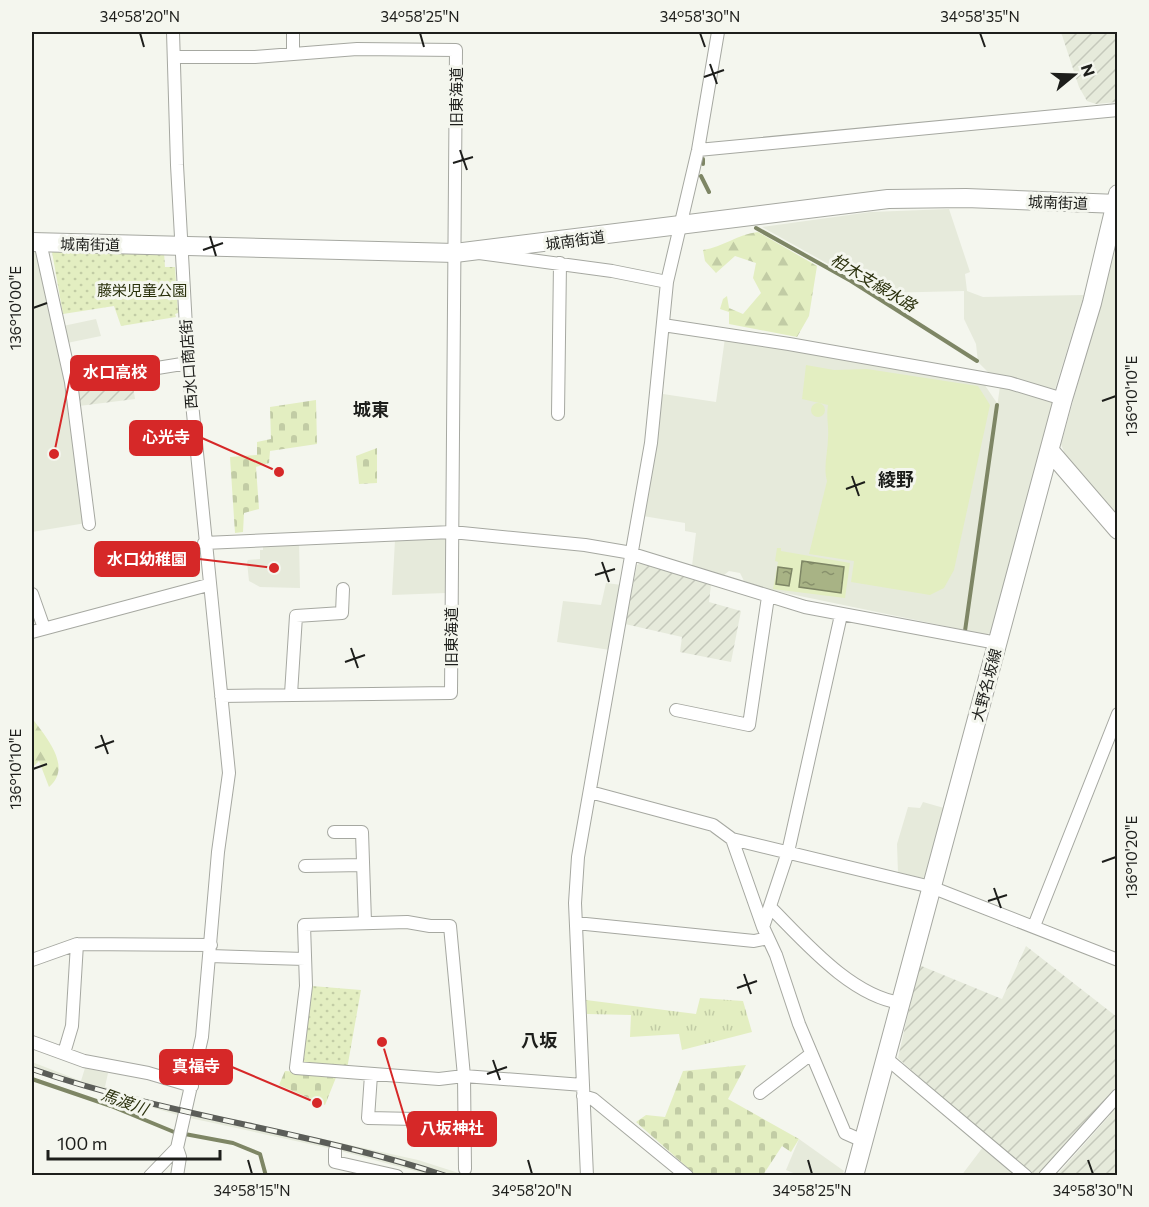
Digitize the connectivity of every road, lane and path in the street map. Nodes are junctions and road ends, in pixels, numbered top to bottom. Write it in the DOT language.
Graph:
graph roads {
  1 [pos="173,32"];
  2 [pos="293,32"];
  3 [pos="718,32"];
  4 [pos="293,54"];
  5 [pos="174,57"];
  6 [pos="1118,110"];
  7 [pos="698,150"];
  8 [pos="1117,201"];
  9 [pos="678,227"];
  10 [pos="36,242"];
  11 [pos="181,248"];
  12 [pos="474,252"];
  13 [pos="455,254"];
  14 [pos="560,263"];
  15 [pos="667,282"];
  16 [pos="663,325"];
  17 [pos="188,363"];
  18 [pos="71,382"];
  19 [pos="1063,399"];
  20 [pos="558,414"];
  21 [pos="1050,451"];
  22 [pos="90,524"];
  23 [pos="1118,530"];
  24 [pos="452,532"];
  25 [pos="204,543"];
  26 [pos="633,555"];
  27 [pos="208,585"];
  28 [pos="343,589"];
  29 [pos="32,594"];
  30 [pos="768,597"];
  31 [pos="841,615"];
  32 [pos="44,628"];
  33 [pos="32,632"];
  34 [pos="998,643"];
  35 [pos="291,694"];
  36 [pos="221,696"];
  37 [pos="691,699"];
  38 [pos="1118,714"];
  39 [pos="590,792"];
  40 [pos="334,832"];
  41 [pos="732,839"];
  42 [pos="788,852"];
  43 [pos="305,866"];
  44 [pos="363,866"];
  45 [pos="931,887"];
  46 [pos="771,908"];
  47 [pos="365,922"];
  48 [pos="576,923"];
  49 [pos="1034,926"];
  50 [pos="766,932"];
  51 [pos="77,944"];
  52 [pos="210,951"];
  53 [pos="305,959"];
  54 [pos="32,960"];
  55 [pos="1118,960"];
  56 [pos="901,1003"];
  57 [pos="32,1042"];
  58 [pos="64,1053"];
  59 [pos="811,1054"];
  60 [pos="886,1058"];
  61 [pos="371,1075"];
  62 [pos="464,1076"];
  63 [pos="192,1086"];
  64 [pos="583,1090"];
  65 [pos="760,1093"];
  66 [pos="1118,1095"];
  67 [pos="465,1120"];
  68 [pos="864,1141"];
  69 [pos="179,1144"];
  70 [pos="335,1150"];
  71 [pos="465,1169"];
  72 [pos="150,1176"];
  73 [pos="177,1176"];
  74 [pos="187,1176"];
  75 [pos="397,1176"];
  76 [pos="586,1176"];
  77 [pos="687,1176"];
  78 [pos="854,1176"];
  79 [pos="1026,1176"];
  80 [pos="1045,1176"];
  1 -- 5 [label="street, 西水口商店街"];
  2 -- 4 [label="street"];
  3 -- 7 [label="street"];
  4 -- 5 [label="street"];
  4 -- 13 [label="street, 旧東海道"];
  5 -- 11 [label="street, 西水口商店街"];
  6 -- 7 [label="street"];
  7 -- 9 [label="street"];
  8 -- 9 [label="street, 城南街道"];
  8 -- 19 [label="street, 大野名坂線"];
  9 -- 12 [label="street, 城南街道"];
  9 -- 15 [label="street"];
  10 -- 11 [label="street, 城南街道"];
  10 -- 18 [label="street"];
  11 -- 13 [label="street, 城南街道"];
  11 -- 17 [label="street, 西水口商店街"];
  12 -- 13 [label="street, 城南街道"];
  12 -- 14 [label="street"];
  13 -- 24 [label="street, 旧東海道"];
  14 -- 15 [label="street"];
  14 -- 20 [label="street"];
  15 -- 16 [label="street"];
  16 -- 19 [label="street"];
  16 -- 26 [label="street"];
  17 -- 18 [label="street"];
  17 -- 25 [label="street, 西水口商店街"];
  18 -- 22 [label="street"];
  19 -- 21 [label="street, 大野名坂線"];
  21 -- 23 [label="street"];
  21 -- 34 [label="street, 大野名坂線"];
  24 -- 25 [label="street"];
  24 -- 26 [label="street"];
  24 -- 35 [label="street, 旧東海道"];
  25 -- 27 [label="street, 西水口商店街"];
  26 -- 30 [label="street"];
  26 -- 39 [label="street"];
  27 -- 32 [label="street"];
  27 -- 36 [label="street, 西水口商店街"];
  28 -- 35 [label="street"];
  29 -- 32 [label="street"];
  30 -- 31 [label="street"];
  30 -- 37 [label="street"];
  31 -- 34 [label="street"];
  31 -- 42 [label="street"];
  32 -- 33 [label="street"];
  34 -- 45 [label="street, 大野名坂線"];
  35 -- 36 [label="street, 旧東海道"];
  36 -- 52 [label="street"];
  38 -- 49 [label="street"];
  39 -- 41 [label="street"];
  39 -- 48 [label="street"];
  40 -- 44 [label="street"];
  41 -- 42 [label="street"];
  41 -- 50 [label="street"];
  42 -- 45 [label="street"];
  42 -- 46 [label="street"];
  43 -- 44 [label="street"];
  44 -- 47 [label="street"];
  45 -- 49 [label="street"];
  45 -- 56 [label="street, 大野名坂線"];
  46 -- 50 [label="street"];
  46 -- 56 [label="street"];
  47 -- 53 [label="street"];
  47 -- 62 [label="street"];
  48 -- 50 [label="street"];
  48 -- 64 [label="street"];
  49 -- 55 [label="street"];
  50 -- 59 [label="street"];
  51 -- 52 [label="street"];
  51 -- 54 [label="street"];
  51 -- 58 [label="street"];
  52 -- 53 [label="street"];
  52 -- 63 [label="street"];
  53 -- 61 [label="street"];
  56 -- 60 [label="street, 大野名坂線"];
  57 -- 58 [label="street"];
  58 -- 63 [label="street"];
  59 -- 65 [label="street"];
  59 -- 68 [label="street"];
  60 -- 68 [label="street, 大野名坂線"];
  60 -- 79 [label="street"];
  61 -- 62 [label="street"];
  61 -- 67 [label="street"];
  62 -- 64 [label="street"];
  62 -- 67 [label="street"];
  63 -- 69 [label="street"];
  64 -- 76 [label="street"];
  64 -- 77 [label="street"];
  66 -- 80 [label="street"];
  67 -- 71 [label="street"];
  68 -- 78 [label="street, 大野名坂線"];
  69 -- 72 [label="street"];
  69 -- 73 [label="street"];
  69 -- 74 [label="street"];
  70 -- 75 [label="street"];
}
